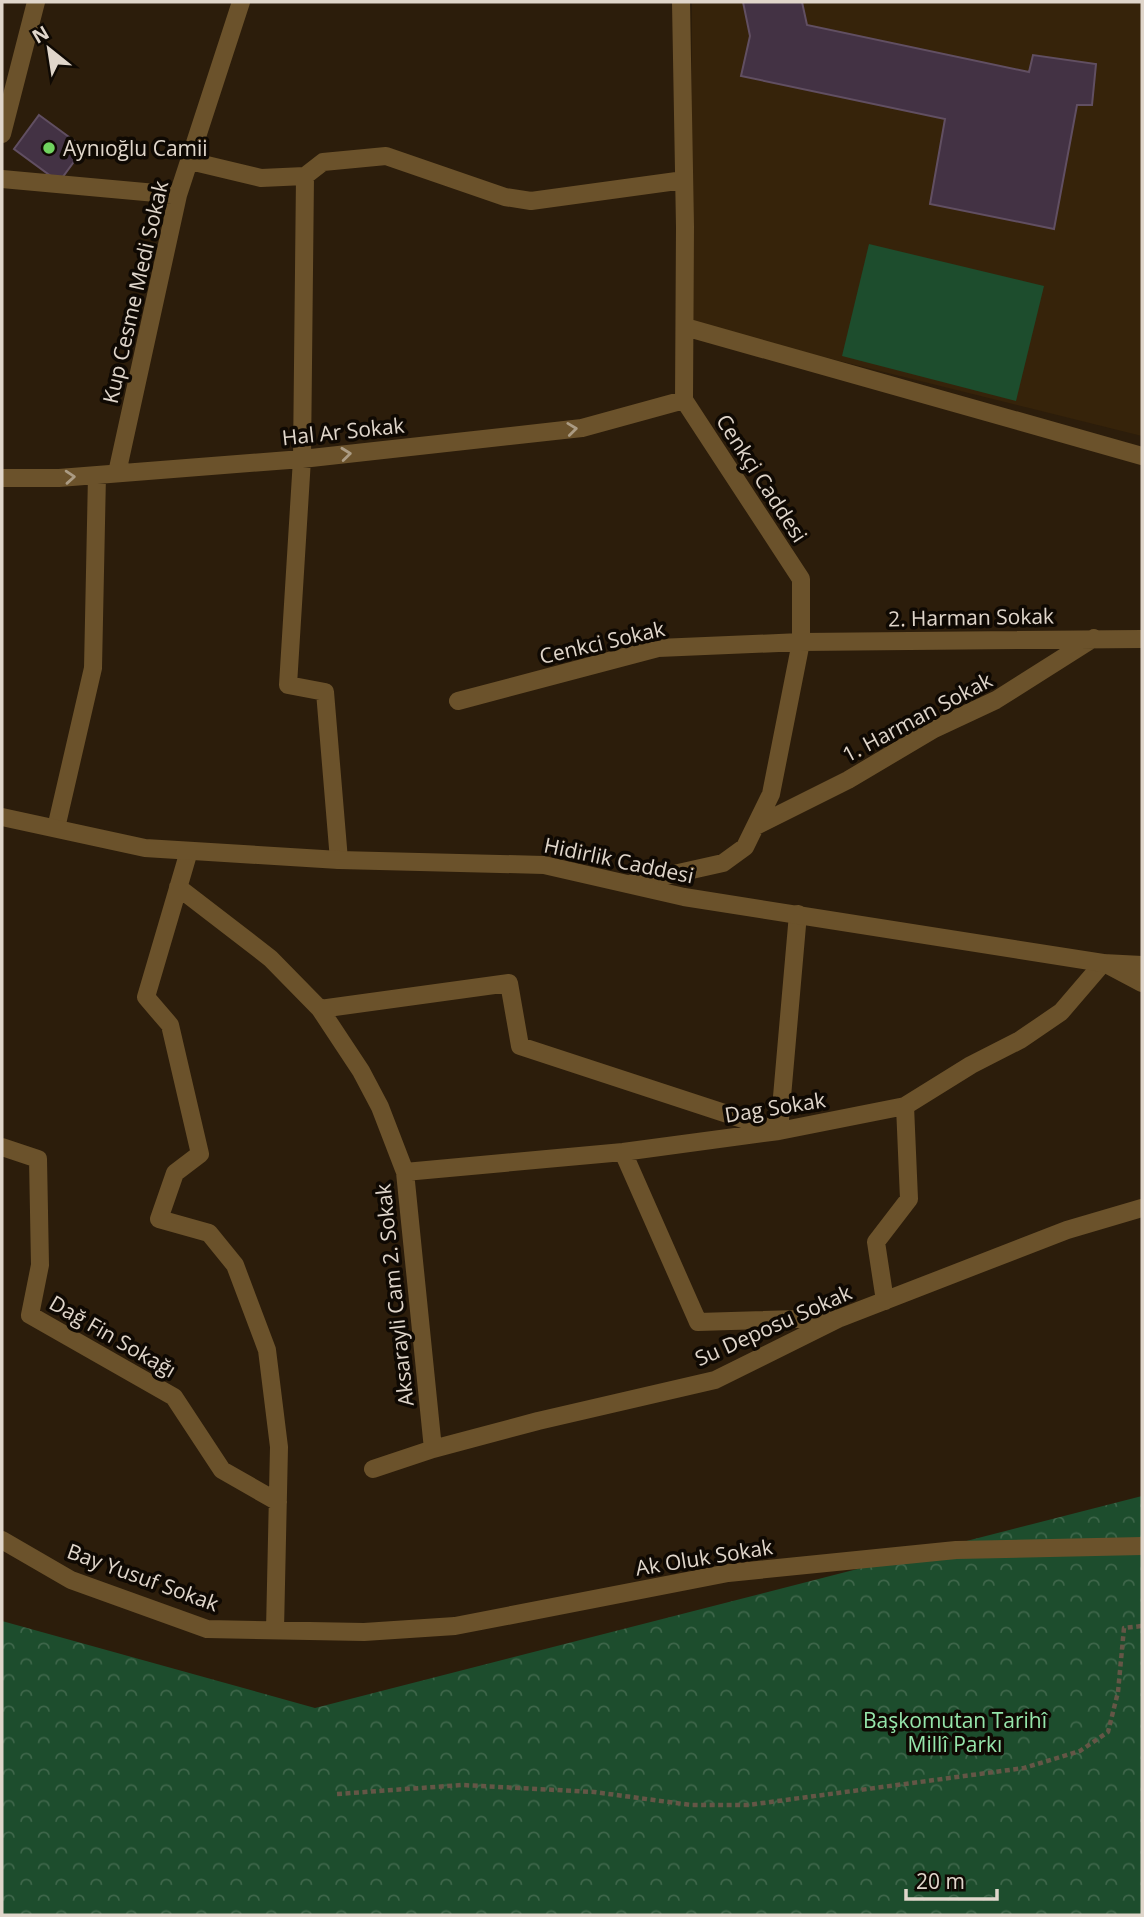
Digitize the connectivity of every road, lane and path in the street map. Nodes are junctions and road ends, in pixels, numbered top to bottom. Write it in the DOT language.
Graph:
graph roads {
  1 [pos="36,2"];
  2 [pos="241,2"];
  3 [pos="681,2"];
  4 [pos="2,134"];
  5 [pos="190,161"];
  6 [pos="305,176"];
  7 [pos="2,179"];
  8 [pos="684,180"];
  9 [pos="178,195"];
  10 [pos="685,327"];
  11 [pos="684,400"];
  12 [pos="1142,456"];
  13 [pos="302,459"];
  14 [pos="117,473"];
  15 [pos="97,475"];
  16 [pos="2,478"];
  17 [pos="1094,638"];
  18 [pos="1142,639"];
  19 [pos="800,642"];
  20 [pos="458,701"];
  21 [pos="2,817"];
  22 [pos="755,826"];
  23 [pos="56,828"];
  24 [pos="189,851"];
  25 [pos="339,860"];
  26 [pos="629,884"];
  27 [pos="178,887"];
  28 [pos="798,914"];
  29 [pos="1103,963"];
  30 [pos="1142,965"];
  31 [pos="1142,983"];
  32 [pos="320,1009"];
  33 [pos="905,1106"];
  34 [pos="779,1131"];
  35 [pos="2,1147"];
  36 [pos="623,1152"];
  37 [pos="405,1172"];
  38 [pos="1142,1208"];
  39 [pos="885,1301"];
  40 [pos="840,1318"];
  41 [pos="433,1449"];
  42 [pos="373,1469"];
  43 [pos="278,1502"];
  44 [pos="2,1540"];
  45 [pos="1142,1546"];
  46 [pos="1142,1626"];
  47 [pos="275,1630"];
  48 [pos="337,1794"];
  1 -- 4 [label="street"];
  2 -- 5 [label="street, Kup Cesme Medi Sokak"];
  3 -- 8 [label="street"];
  5 -- 6 [label="street"];
  5 -- 9 [label="street, Kup Cesme Medi Sokak"];
  6 -- 8 [label="street"];
  6 -- 13 [label="street"];
  7 -- 9 [label="street"];
  8 -- 10 [label="street"];
  9 -- 14 [label="street, Kup Cesme Medi Sokak"];
  10 -- 11 [label="street"];
  10 -- 12 [label="street"];
  13 -- 11 [label="street, Hal Ar Sokak, one-way"];
  11 -- 19 [label="street, Cenkçi Caddesi"];
  13 -- 14 [label="street, Hal Ar Sokak"];
  13 -- 25 [label="street"];
  14 -- 15 [label="street, Hal Ar Sokak"];
  16 -- 15 [label="street, Hal Ar Sokak, one-way"];
  15 -- 23 [label="street"];
  17 -- 18 [label="street, 2. Harman Sokak"];
  17 -- 19 [label="street, 2. Harman Sokak"];
  17 -- 22 [label="street, 1. Harman Sokak"];
  19 -- 20 [label="street, Cenkci Sokak"];
  19 -- 22 [label="street, Cenkçi Caddesi"];
  21 -- 23 [label="street, Hidirlik Caddesi"];
  22 -- 26 [label="street, Cenkçi Caddesi"];
  23 -- 24 [label="street, Hidirlik Caddesi"];
  24 -- 25 [label="street, Hidirlik Caddesi"];
  24 -- 27 [label="street"];
  25 -- 26 [label="street, Hidirlik Caddesi"];
  26 -- 28 [label="street, Hidirlik Caddesi"];
  27 -- 32 [label="street, Aksarayli Cam 2. Sokak"];
  27 -- 43 [label="street"];
  28 -- 29 [label="street, Hidirlik Caddesi"];
  28 -- 34 [label="street"];
  29 -- 30 [label="street, Hidirlik Caddesi"];
  29 -- 31 [label="street"];
  29 -- 33 [label="street, Dag Sokak"];
  32 -- 34 [label="street"];
  32 -- 37 [label="street, Aksarayli Cam 2. Sokak"];
  33 -- 34 [label="street, Dag Sokak"];
  33 -- 39 [label="street"];
  34 -- 36 [label="street, Dag Sokak"];
  35 -- 43 [label="street, Dağ Fin Sokağı"];
  36 -- 37 [label="street, Dag Sokak"];
  36 -- 40 [label="street"];
  37 -- 41 [label="street, Aksarayli Cam 2. Sokak"];
  38 -- 39 [label="street, Su Deposu Sokak"];
  39 -- 40 [label="street, Su Deposu Sokak"];
  40 -- 41 [label="street, Su Deposu Sokak"];
  41 -- 42 [label="street, Su Deposu Sokak"];
  43 -- 47 [label="street"];
  44 -- 47 [label="street, Bay Yusuf Sokak"];
  45 -- 47 [label="street, Ak Oluk Sokak"];
  46 -- 48 [label="path"];
}
